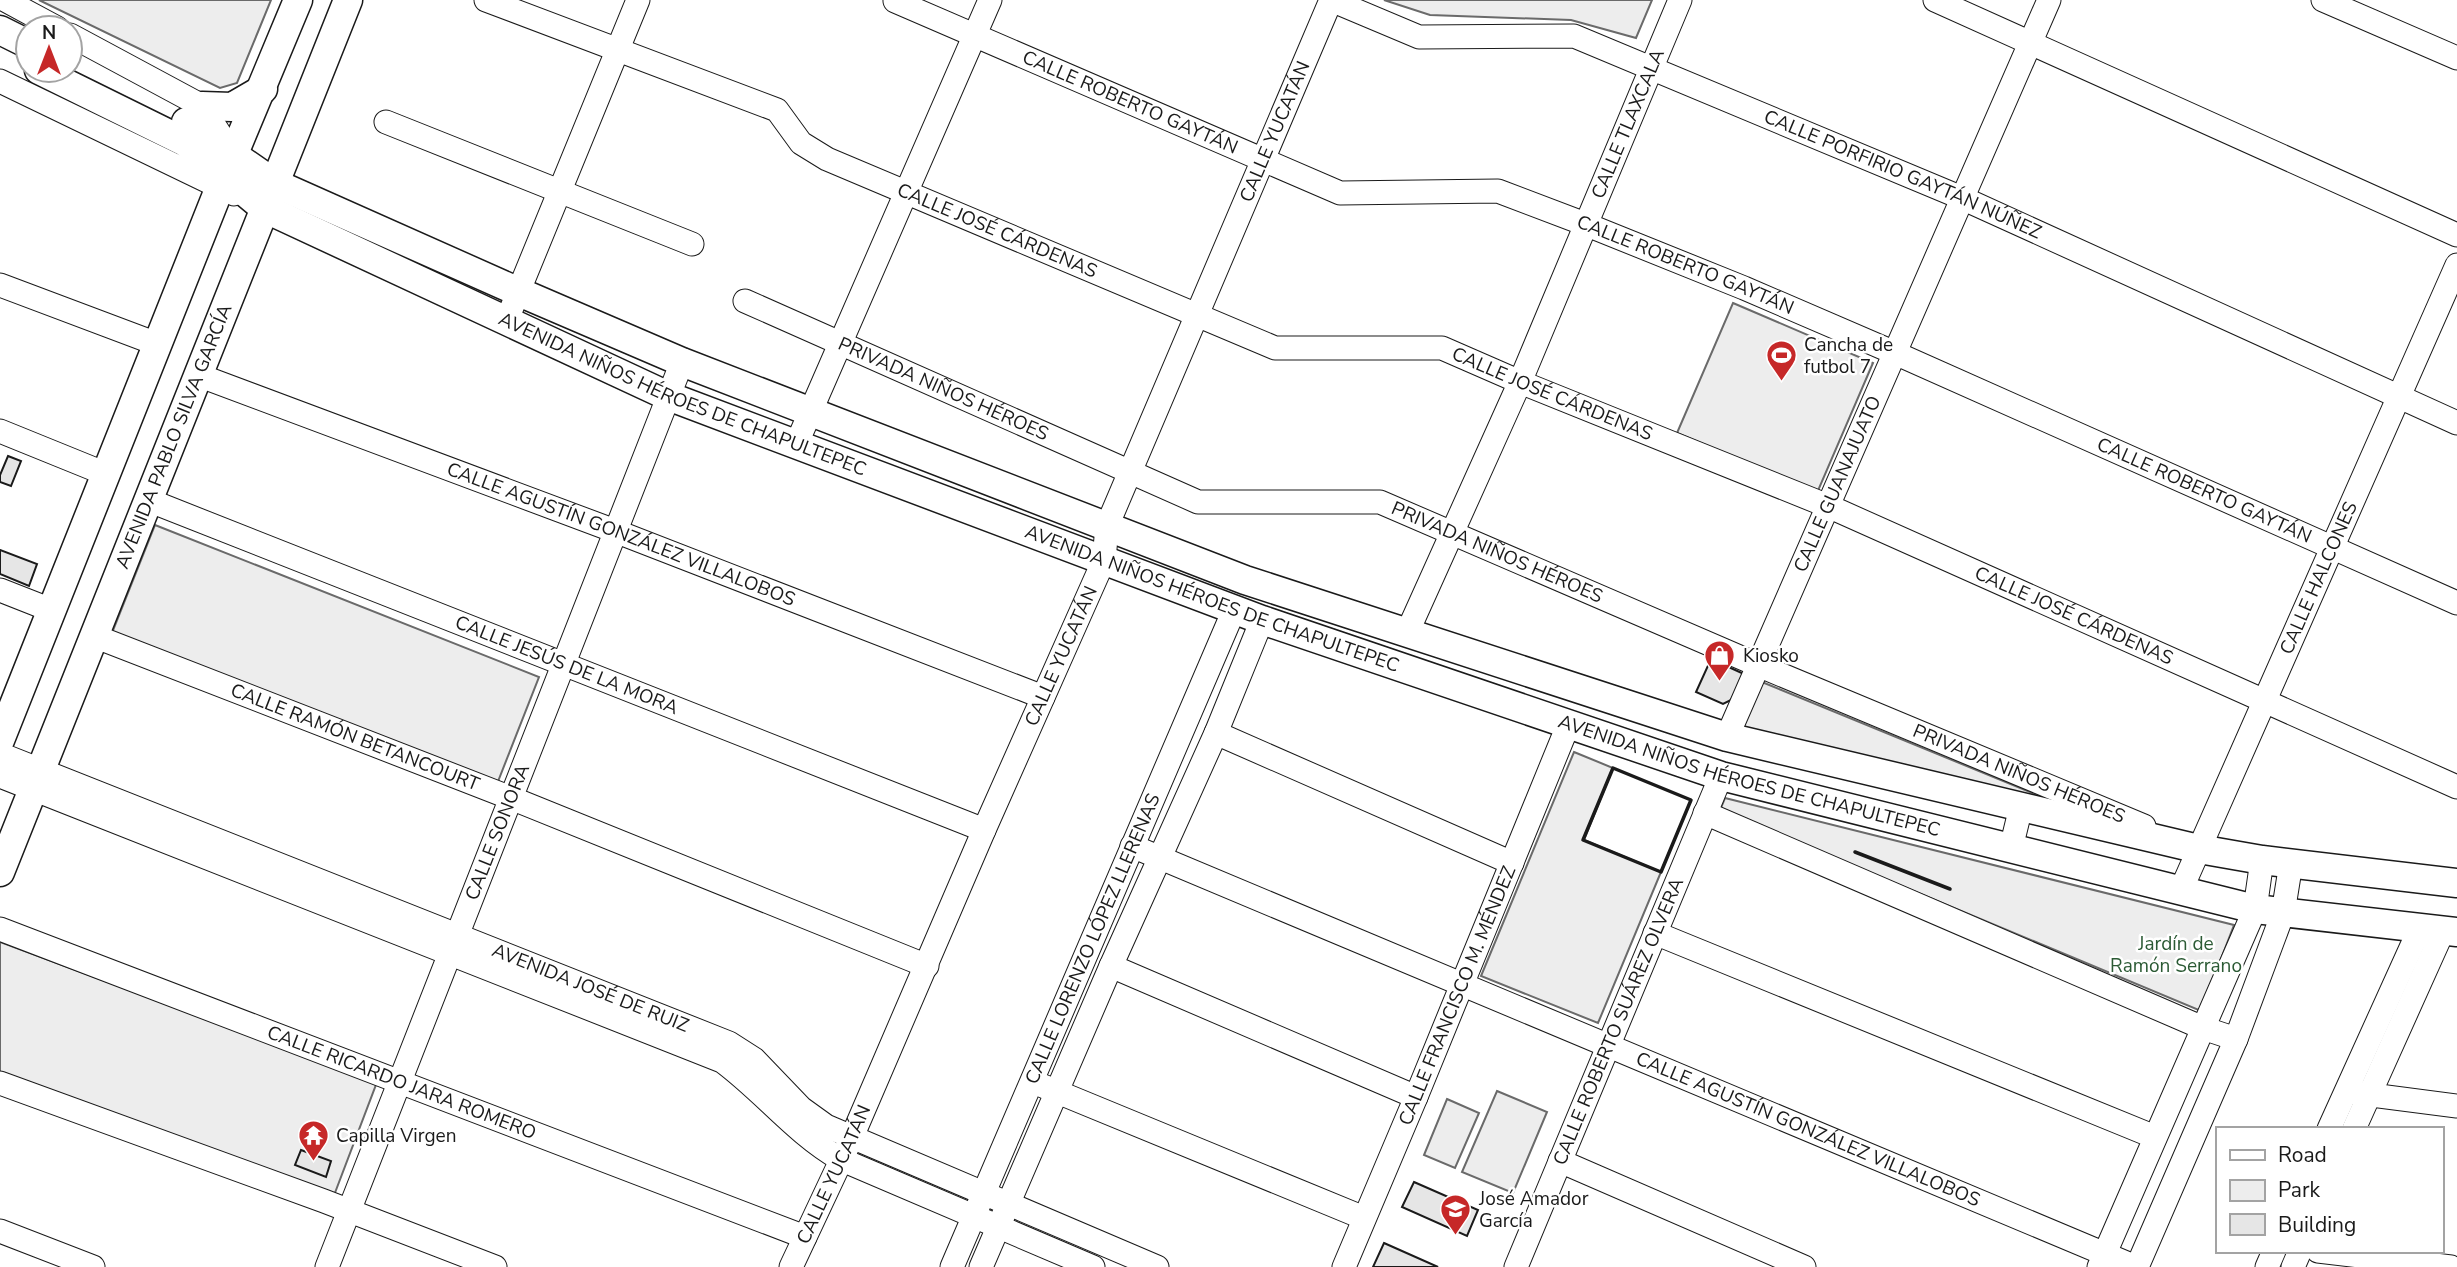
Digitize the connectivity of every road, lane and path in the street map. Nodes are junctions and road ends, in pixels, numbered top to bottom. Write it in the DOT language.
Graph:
graph roads {
  1 [pos="5,0"];
  2 [pos="298,0"];
  3 [pos="348,0"];
  4 [pos="486,0"];
  5 [pos="638,0"];
  6 [pos="990,0"];
  7 [pos="1331,0"];
  8 [pos="1680,0"];
  9 [pos="1935,0"];
  10 [pos="2049,0"];
  11 [pos="2323,0"];
  12 [pos="895,1"];
  13 [pos="31,14"];
  14 [pos="974,36"];
  15 [pos="84,43"];
  16 [pos="2030,44"];
  17 [pos="618,49"];
  18 [pos="2457,58"];
  19 [pos="1651,69"];
  20 [pos="84,72"];
  21 [pos="0,81"];
  22 [pos="66,84"];
  23 [pos="263,89"];
  24 [pos="202,106"];
  25 [pos="386,122"];
  26 [pos="1263,161"];
  27 [pos="226,172"];
  28 [pos="560,191"];
  29 [pos="906,191"];
  30 [pos="269,195"];
  31 [pos="1962,198"];
  32 [pos="1585,224"];
  33 [pos="2457,235"];
  34 [pos="692,244"];
  35 [pos="2457,265"];
  36 [pos="0,285"];
  37 [pos="519,292"];
  38 [pos="745,302"];
  39 [pos="1196,315"];
  40 [pos="506,323"];
  41 [pos="157,344"];
  42 [pos="839,344"];
  43 [pos="1895,353"];
  44 [pos="682,362"];
  45 [pos="198,375"];
  46 [pos="1520,382"];
  47 [pos="668,396"];
  48 [pos="2398,398"];
  49 [pos="810,411"];
  50 [pos="2457,423"];
  51 [pos="0,431"];
  52 [pos="796,445"];
  53 [pos="1129,473"];
  54 [pos="106,474"];
  55 [pos="148,500"];
  56 [pos="1828,506"];
  57 [pos="1107,526"];
  58 [pos="615,531"];
  59 [pos="1451,533"];
  60 [pos="2332,547"];
  61 [pos="1104,560"];
  62 [pos="0,590"];
  63 [pos="2457,603"];
  64 [pos="51,610"];
  65 [pos="1234,610"];
  66 [pos="1262,620"];
  67 [pos="1407,633"];
  68 [pos="94,636"];
  69 [pos="563,664"];
  70 [pos="1758,665"];
  71 [pos="1044,697"];
  72 [pos="2264,701"];
  73 [pos="1569,723"];
  74 [pos="1216,733"];
  75 [pos="1727,737"];
  76 [pos="0,740"];
  77 [pos="0,754"];
  78 [pos="0,776"];
  79 [pos="1721,776"];
  80 [pos="37,780"];
  81 [pos="2457,787"];
  82 [pos="511,798"];
  83 [pos="2021,807"];
  84 [pos="1705,813"];
  85 [pos="984,830"];
  86 [pos="1132,846"];
  87 [pos="2011,848"];
  88 [pos="2199,849"];
  89 [pos="1160,858"];
  90 [pos="2263,860"];
  91 [pos="1513,863"];
  92 [pos="2291,863"];
  93 [pos="0,872"];
  94 [pos="2457,883"];
  95 [pos="2181,890"];
  96 [pos="2255,909"];
  97 [pos="2283,913"];
  98 [pos="0,929"];
  99 [pos="2440,930"];
  100 [pos="1655,933"];
  101 [pos="454,944"];
  102 [pos="928,965"];
  103 [pos="1111,966"];
  104 [pos="1461,984"];
  105 [pos="2203,1028"];
  106 [pos="2236,1039"];
  107 [pos="1608,1046"];
  108 [pos="400,1080"];
  109 [pos="1031,1081"];
  110 [pos="0,1083"];
  111 [pos="1057,1091"];
  112 [pos="2346,1091"];
  113 [pos="2370,1095"];
  114 [pos="1416,1097"];
  115 [pos="2457,1106"];
  116 [pos="2330,1127"];
  117 [pos="2355,1127"];
  118 [pos="852,1137"];
  119 [pos="2155,1137"];
  120 [pos="840,1159"];
  121 [pos="1560,1161"];
  122 [pos="983,1194"];
  123 [pos="1007,1203"];
  124 [pos="349,1211"];
  125 [pos="973,1216"];
  126 [pos="1364,1218"];
  127 [pos="997,1226"];
  128 [pos="0,1231"];
  129 [pos="805,1237"];
  130 [pos="2335,1253"];
  131 [pos="2102,1261"];
  132 [pos="93,1267"];
  133 [pos="327,1267"];
  134 [pos="495,1267"];
  135 [pos="791,1267"];
  136 [pos="952,1267"];
  137 [pos="981,1267"];
  138 [pos="1093,1267"];
  139 [pos="1157,1267"];
  140 [pos="1343,1267"];
  141 [pos="1516,1267"];
  142 [pos="1804,1267"];
  143 [pos="2136,1267"];
  144 [pos="2451,1267"];
  1 -- 13 [label="street"];
  2 -- 23 [label="main road"];
  3 -- 30 [label="main road, AVENIDA PABLO SILVA GARCÍA"];
  4 -- 17 [label="street, CALLE JOSÉ CÁRDENAS"];
  5 -- 17 [label="street"];
  6 -- 14 [label="street"];
  7 -- 19 [label="street, CALLE PORFIRIO GAYTÁN NÚÑEZ"];
  7 -- 26 [label="street, CALLE YUCATÁN"];
  8 -- 19 [label="street, CALLE TLAXCALA"];
  9 -- 16 [label="street"];
  10 -- 16 [label="street, CALLE GUANAJUATO"];
  11 -- 18 [label="street"];
  12 -- 14 [label="street, CALLE ROBERTO GAYTÁN"];
  14 -- 26 [label="street, CALLE ROBERTO GAYTÁN"];
  14 -- 29 [label="street"];
  15 -- 24 [label="street"];
  16 -- 31 [label="street, CALLE GUANAJUATO"];
  16 -- 33 [label="street"];
  17 -- 28 [label="street"];
  17 -- 29 [label="street, CALLE JOSÉ CÁRDENAS"];
  19 -- 31 [label="street, CALLE PORFIRIO GAYTÁN NÚÑEZ"];
  19 -- 32 [label="street, CALLE TLAXCALA"];
  20 -- 27 [label="main road, AVENIDA NIÑOS HÉROES DE CHAPULTEPEC"];
  21 -- 27 [label="street"];
  22 -- 27 [label="main road, AVENIDA NIÑOS HÉROES DE CHAPULTEPEC"];
  23 -- 24 [label="main road"];
  23 -- 27 [label="main road"];
  24 -- 27 [label="street"];
  25 -- 28 [label="street"];
  26 -- 32 [label="street, CALLE ROBERTO GAYTÁN"];
  26 -- 39 [label="street, CALLE YUCATÁN"];
  27 -- 30 [label="main road, AVENIDA NIÑOS HÉROES DE CHAPULTEPEC"];
  27 -- 41 [label="main road"];
  28 -- 34 [label="street"];
  28 -- 37 [label="street"];
  29 -- 39 [label="street, CALLE JOSÉ CÁRDENAS"];
  29 -- 42 [label="street"];
  30 -- 37 [label="main road, AVENIDA NIÑOS HÉROES DE CHAPULTEPEC"];
  30 -- 40 [label="main road, AVENIDA NIÑOS HÉROES DE CHAPULTEPEC"];
  30 -- 45 [label="main road, AVENIDA PABLO SILVA GARCÍA"];
  31 -- 43 [label="street, CALLE GUANAJUATO"];
  31 -- 48 [label="street, CALLE PORFIRIO GAYTÁN NÚÑEZ"];
  32 -- 43 [label="street, CALLE ROBERTO GAYTÁN"];
  32 -- 46 [label="street, CALLE TLAXCALA"];
  35 -- 48 [label="street, CALLE HALCONES"];
  36 -- 41 [label="street"];
  37 -- 40 [label="street"];
  37 -- 44 [label="main road, AVENIDA NIÑOS HÉROES DE CHAPULTEPEC"];
  38 -- 42 [label="street, PRIVADA NIÑOS HÉROES"];
  39 -- 46 [label="street, CALLE JOSÉ CÁRDENAS"];
  39 -- 53 [label="street, CALLE YUCATÁN"];
  40 -- 47 [label="main road, AVENIDA NIÑOS HÉROES DE CHAPULTEPEC"];
  41 -- 54 [label="main road"];
  42 -- 49 [label="street"];
  42 -- 53 [label="street, PRIVADA NIÑOS HÉROES"];
  43 -- 56 [label="street, CALLE GUANAJUATO"];
  43 -- 60 [label="street, CALLE ROBERTO GAYTÁN"];
  44 -- 47 [label="street, CALLE SONORA"];
  44 -- 49 [label="main road, AVENIDA NIÑOS HÉROES DE CHAPULTEPEC"];
  45 -- 55 [label="main road, AVENIDA PABLO SILVA GARCÍA"];
  45 -- 58 [label="street, CALLE AGUSTÍN GONZÁLEZ VILLALOBOS"];
  46 -- 56 [label="street, CALLE JOSÉ CÁRDENAS"];
  46 -- 59 [label="street, CALLE TLAXCALA"];
  47 -- 52 [label="main road, AVENIDA NIÑOS HÉROES DE CHAPULTEPEC"];
  47 -- 58 [label="street, CALLE SONORA"];
  48 -- 50 [label="street, CALLE PORFIRIO GAYTÁN NÚÑEZ"];
  48 -- 60 [label="street, CALLE HALCONES"];
  49 -- 52 [label="street"];
  49 -- 57 [label="main road, AVENIDA NIÑOS HÉROES DE CHAPULTEPEC"];
  51 -- 54 [label="street"];
  52 -- 61 [label="main road, AVENIDA NIÑOS HÉROES DE CHAPULTEPEC"];
  53 -- 57 [label="street, CALLE YUCATÁN"];
  53 -- 59 [label="street, PRIVADA NIÑOS HÉROES"];
  54 -- 64 [label="main road"];
  55 -- 68 [label="main road, AVENIDA PABLO SILVA GARCÍA"];
  55 -- 69 [label="street, CALLE JESÚS DE LA MORA"];
  56 -- 70 [label="street, CALLE GUANAJUATO"];
  56 -- 72 [label="street, CALLE JOSÉ CÁRDENAS"];
  57 -- 61 [label="street, CALLE YUCATÁN"];
  57 -- 67 [label="main road, AVENIDA NIÑOS HÉROES DE CHAPULTEPEC"];
  58 -- 69 [label="street, CALLE SONORA"];
  58 -- 71 [label="street, CALLE AGUSTÍN GONZÁLEZ VILLALOBOS"];
  59 -- 67 [label="street, CALLE TLAXCALA"];
  59 -- 70 [label="street, PRIVADA NIÑOS HÉROES"];
  60 -- 63 [label="street, CALLE ROBERTO GAYTÁN"];
  60 -- 72 [label="street, CALLE HALCONES"];
  61 -- 65 [label="main road, AVENIDA NIÑOS HÉROES DE CHAPULTEPEC"];
  61 -- 71 [label="street, CALLE YUCATÁN"];
  62 -- 64 [label="street"];
  64 -- 76 [label="main road"];
  65 -- 66 [label="main road, AVENIDA NIÑOS HÉROES DE CHAPULTEPEC"];
  65 -- 86 [label="street, CALLE LORENZO LÓPEZ LLERENAS"];
  66 -- 73 [label="main road, AVENIDA NIÑOS HÉROES DE CHAPULTEPEC"];
  66 -- 74 [label="street, CALLE LORENZO LÓPEZ LLERENAS"];
  67 -- 75 [label="main road, AVENIDA NIÑOS HÉROES DE CHAPULTEPEC"];
  68 -- 80 [label="main road, AVENIDA PABLO SILVA GARCÍA"];
  68 -- 82 [label="street, CALLE RAMÓN BETANCOURT"];
  69 -- 82 [label="street, CALLE SONORA"];
  69 -- 85 [label="street, CALLE JESÚS DE LA MORA"];
  70 -- 75 [label="street, CALLE GUANAJUATO"];
  70 -- 88 [label="street, PRIVADA NIÑOS HÉROES"];
  71 -- 85 [label="street, CALLE YUCATÁN"];
  72 -- 81 [label="street, CALLE JOSÉ CÁRDENAS"];
  72 -- 88 [label="street, CALLE HALCONES"];
  73 -- 79 [label="main road, AVENIDA NIÑOS HÉROES DE CHAPULTEPEC"];
  73 -- 91 [label="street, CALLE FRANCISCO M. MÉNDEZ"];
  74 -- 89 [label="street, CALLE LORENZO LÓPEZ LLERENAS"];
  74 -- 91 [label="street"];
  75 -- 83 [label="main road, AVENIDA NIÑOS HÉROES DE CHAPULTEPEC"];
  77 -- 80 [label="street, AVENIDA JOSÉ DE RUIZ"];
  78 -- 80 [label="street, AVENIDA JOSÉ DE RUIZ"];
  79 -- 84 [label="street, CALLE ROBERTO SUÁREZ OLVERA"];
  79 -- 87 [label="main road, AVENIDA NIÑOS HÉROES DE CHAPULTEPEC"];
  80 -- 93 [label="main road, AVENIDA PABLO SILVA GARCÍA"];
  80 -- 101 [label="street, AVENIDA JOSÉ DE RUIZ"];
  82 -- 101 [label="street, CALLE SONORA"];
  82 -- 102 [label="street, CALLE RAMÓN BETANCOURT"];
  83 -- 87 [label="street"];
  83 -- 88 [label="main road, AVENIDA NIÑOS HÉROES DE CHAPULTEPEC"];
  84 -- 100 [label="street, CALLE ROBERTO SUÁREZ OLVERA"];
  84 -- 105 [label="street"];
  85 -- 102 [label="street, CALLE YUCATÁN"];
  86 -- 89 [label="street, CALLE AGUSTÍN GONZÁLEZ VILLALOBOS"];
  86 -- 109 [label="street, CALLE LORENZO LÓPEZ LLERENAS"];
  87 -- 95 [label="main road, AVENIDA NIÑOS HÉROES DE CHAPULTEPEC"];
  88 -- 90 [label="main road, AVENIDA NIÑOS HÉROES DE CHAPULTEPEC"];
  88 -- 95 [label="street, CALLE HALCONES"];
  89 -- 103 [label="street, CALLE LORENZO LÓPEZ LLERENAS"];
  89 -- 104 [label="street, CALLE AGUSTÍN GONZÁLEZ VILLALOBOS"];
  90 -- 92 [label="main road, AVENIDA NIÑOS HÉROES DE CHAPULTEPEC"];
  90 -- 96 [label="street"];
  91 -- 104 [label="street, CALLE FRANCISCO M. MÉNDEZ"];
  92 -- 94 [label="main road, AVENIDA NIÑOS HÉROES DE CHAPULTEPEC"];
  92 -- 97 [label="street"];
  95 -- 96 [label="main road, AVENIDA NIÑOS HÉROES DE CHAPULTEPEC"];
  96 -- 97 [label="main road, AVENIDA NIÑOS HÉROES DE CHAPULTEPEC"];
  96 -- 105 [label="street"];
  97 -- 99 [label="main road, AVENIDA NIÑOS HÉROES DE CHAPULTEPEC"];
  97 -- 106 [label="street"];
  98 -- 108 [label="street, CALLE RICARDO JARA ROMERO"];
  99 -- 112 [label="street"];
  99 -- 113 [label="street"];
  100 -- 107 [label="street, CALLE ROBERTO SUÁREZ OLVERA"];
  100 -- 119 [label="street"];
  101 -- 108 [label="street, CALLE SONORA"];
  101 -- 118 [label="street, AVENIDA JOSÉ DE RUIZ"];
  101 -- 120 [label="street, AVENIDA JOSÉ DE RUIZ"];
  102 -- 118 [label="street, CALLE YUCATÁN"];
  103 -- 111 [label="street, CALLE LORENZO LÓPEZ LLERENAS"];
  103 -- 114 [label="street"];
  104 -- 107 [label="street, CALLE AGUSTÍN GONZÁLEZ VILLALOBOS"];
  104 -- 114 [label="street, CALLE FRANCISCO M. MÉNDEZ"];
  105 -- 106 [label="street"];
  105 -- 119 [label="street"];
  106 -- 143 [label="street"];
  107 -- 121 [label="street, CALLE ROBERTO SUÁREZ OLVERA"];
  107 -- 131 [label="street, CALLE AGUSTÍN GONZÁLEZ VILLALOBOS"];
  108 -- 124 [label="street, CALLE SONORA"];
  108 -- 129 [label="street, CALLE RICARDO JARA ROMERO"];
  109 -- 111 [label="street"];
  109 -- 122 [label="street, CALLE LORENZO LÓPEZ LLERENAS"];
  110 -- 124 [label="street"];
  111 -- 123 [label="street, CALLE LORENZO LÓPEZ LLERENAS"];
  111 -- 126 [label="street"];
  112 -- 113 [label="street"];
  112 -- 116 [label="street"];
  113 -- 115 [label="street"];
  113 -- 117 [label="street"];
  114 -- 126 [label="street, CALLE FRANCISCO M. MÉNDEZ"];
  118 -- 120 [label="street, CALLE YUCATÁN"];
  118 -- 122 [label="street, AVENIDA JOSÉ DE RUIZ"];
  119 -- 131 [label="street"];
  120 -- 125 [label="street, AVENIDA JOSÉ DE RUIZ"];
  120 -- 129 [label="street, CALLE YUCATÁN"];
  121 -- 141 [label="street, CALLE ROBERTO SUÁREZ OLVERA"];
  121 -- 142 [label="street"];
  122 -- 123 [label="street, AVENIDA JOSÉ DE RUIZ"];
  122 -- 125 [label="street, CALLE LORENZO LÓPEZ LLERENAS"];
  123 -- 127 [label="street, CALLE LORENZO LÓPEZ LLERENAS"];
  123 -- 139 [label="street, AVENIDA JOSÉ DE RUIZ"];
  124 -- 133 [label="street, CALLE SONORA"];
  124 -- 134 [label="street"];
  125 -- 127 [label="street, AVENIDA JOSÉ DE RUIZ"];
  125 -- 136 [label="street, CALLE LORENZO LÓPEZ LLERENAS"];
  126 -- 140 [label="street, CALLE FRANCISCO M. MÉNDEZ"];
  127 -- 137 [label="street, CALLE LORENZO LÓPEZ LLERENAS"];
  127 -- 138 [label="street, AVENIDA JOSÉ DE RUIZ"];
  128 -- 132 [label="street"];
  129 -- 135 [label="street, CALLE YUCATÁN"];
  130 -- 144 [label="street"];
  131 -- 143 [label="street, CALLE AGUSTÍN GONZÁLEZ VILLALOBOS"];
}
